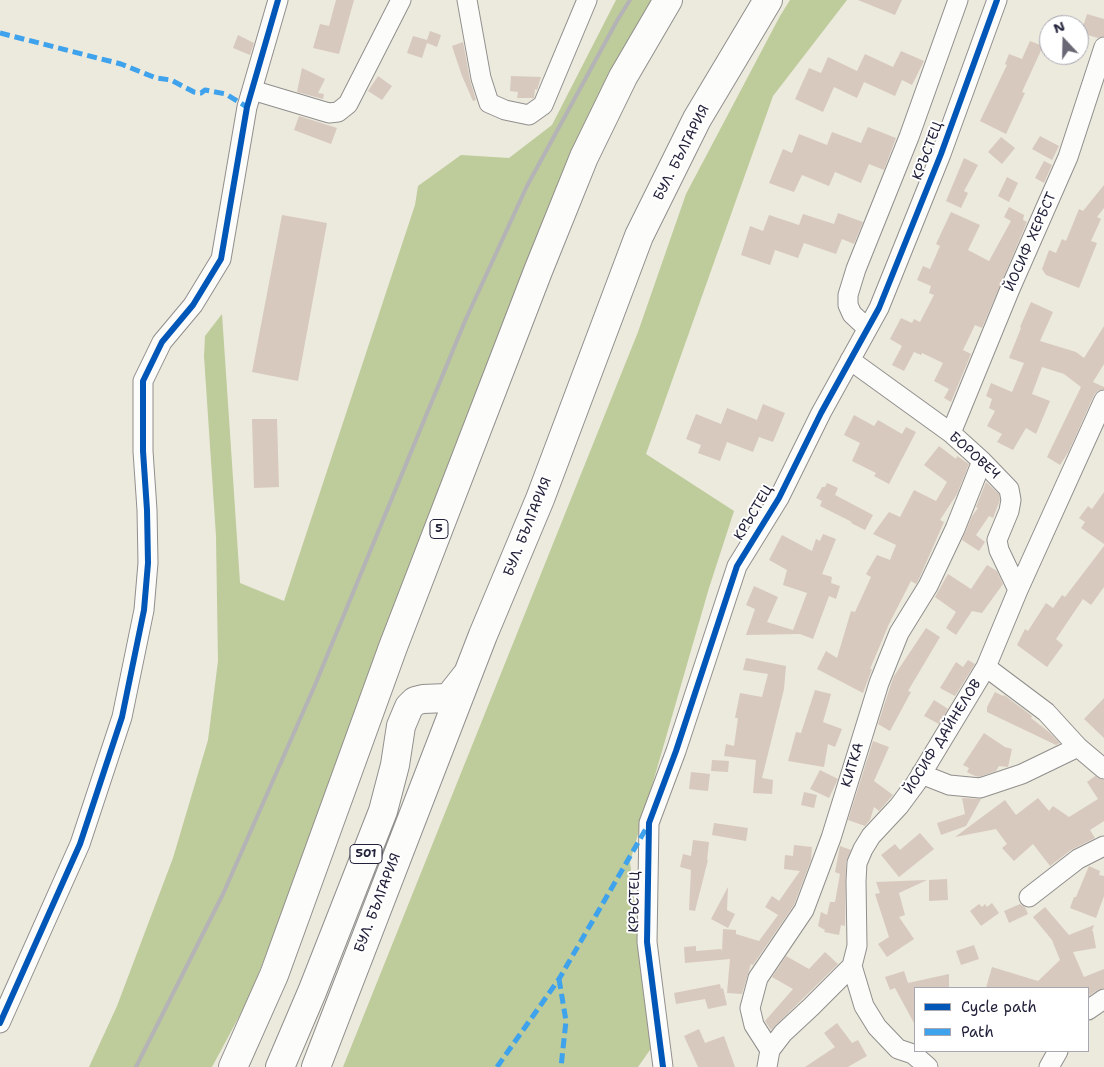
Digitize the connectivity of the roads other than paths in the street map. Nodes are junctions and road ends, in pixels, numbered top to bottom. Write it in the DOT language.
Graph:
graph roads {
  1 [pos="278,0"];
  2 [pos="401,0"];
  3 [pos="467,0"];
  4 [pos="587,0"];
  5 [pos="668,0"];
  6 [pos="768,0"];
  7 [pos="958,0"];
  8 [pos="997,0"];
  9 [pos="1104,47"];
  10 [pos="252,90"];
  11 [pos="867,328"];
  12 [pos="850,360"];
  13 [pos="1104,400"];
  14 [pos="951,433"];
  15 [pos="982,461"];
  16 [pos="1018,590"];
  17 [pos="986,668"];
  18 [pos="470,670"];
  19 [pos="1078,747"];
  20 [pos="1104,769"];
  21 [pos="921,774"];
  22 [pos="1104,846"];
  23 [pos="1029,897"];
  24 [pos="852,966"];
  25 [pos="1104,999"];
  26 [pos="1089,1009"];
  27 [pos="0,1023"];
  28 [pos="1057,1052"];
  29 [pos="768,1058"];
  30 [pos="233,1067"];
  31 [pos="280,1067"];
  32 [pos="316,1067"];
  33 [pos="663,1067"];
  34 [pos="928,1067"];
  35 [pos="1049,1067"];
  1 -- 10 [label="street"];
  2 -- 10 [label="street"];
  3 -- 4 [label="street"];
  5 -- 30 [label="highway, 5"];
  6 -- 18 [label="highway, БУЛ. БЪЛГАРИЯ"];
  7 -- 11 [label="street"];
  8 -- 11 [label="street, КРЪСТЕЦ"];
  9 -- 14 [label="street, ЙОСИФ ХЕРБСТ"];
  10 -- 27 [label="street"];
  11 -- 12 [label="street, КРЪСТЕЦ"];
  12 -- 14 [label="street, БОРОВЕЧ"];
  12 -- 33 [label="street, КРЪСТЕЦ"];
  13 -- 16 [label="street, ЙОСИФ ДАЙНЕЛОВ"];
  14 -- 15 [label="street, БОРОВЕЧ"];
  15 -- 16 [label="street, БОРОВЕЧ"];
  15 -- 29 [label="street, КИТКА"];
  16 -- 17 [label="street, ЙОСИФ ДАЙНЕЛОВ"];
  17 -- 19 [label="street"];
  17 -- 21 [label="street, ЙОСИФ ДАЙНЕЛОВ"];
  18 -- 31 [label="highway, 501"];
  18 -- 32 [label="highway, БУЛ. БЪЛГАРИЯ"];
  19 -- 20 [label="street"];
  19 -- 21 [label="street"];
  21 -- 24 [label="street, ЙОСИФ ДАЙНЕЛОВ"];
  22 -- 23 [label="street"];
  24 -- 29 [label="street"];
  24 -- 34 [label="street"];
  25 -- 26 [label="street"];
  28 -- 35 [label="street"];
}
